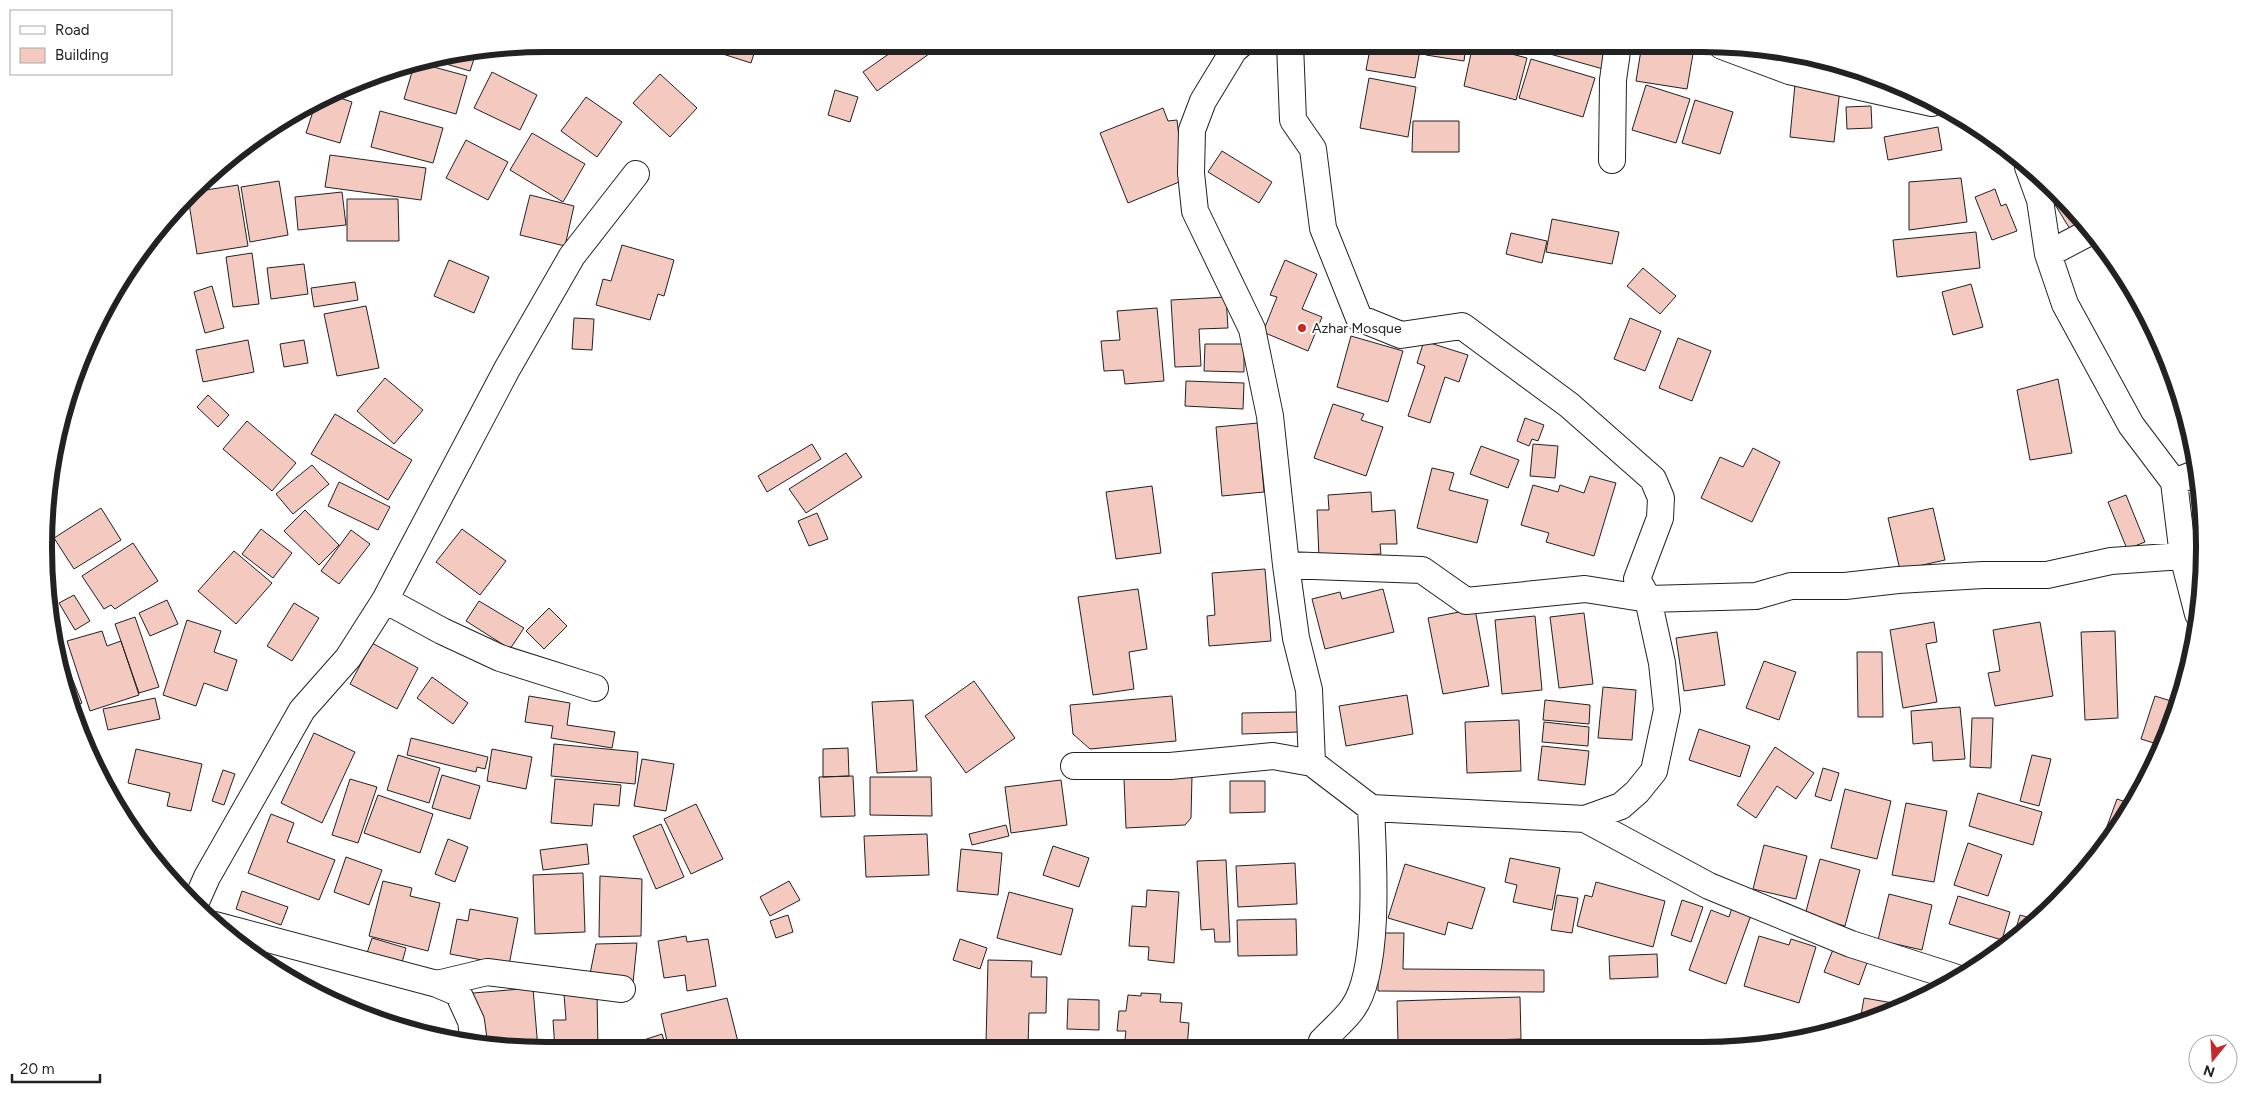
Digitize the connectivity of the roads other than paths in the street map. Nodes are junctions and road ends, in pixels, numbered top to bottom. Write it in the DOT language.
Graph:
graph roads {
  1 [pos="1233,52"];
  2 [pos="1290,52"];
  3 [pos="1617,52"];
  4 [pos="1747,55"];
  5 [pos="1907,97"];
  6 [pos="1612,160"];
  7 [pos="636,174"];
  8 [pos="2033,180"];
  9 [pos="2084,235"];
  10 [pos="2048,254"];
  11 [pos="2185,477"];
  12 [pos="2183,556"];
  13 [pos="1286,565"];
  14 [pos="2193,593"];
  15 [pos="1648,599"];
  16 [pos="385,600"];
  17 [pos="595,688"];
  18 [pos="1312,764"];
  19 [pos="1074,766"];
  20 [pos="1371,808"];
  21 [pos="1585,819"];
  22 [pos="198,898"];
  23 [pos="235,930"];
  24 [pos="1948,975"];
  25 [pos="437,984"];
  26 [pos="622,989"];
  27 [pos="473,1036"];
  28 [pos="1322,1042"];
  1 -- 13 [label="street"];
  2 -- 15 [label="street"];
  3 -- 6 [label="street"];
  4 -- 5 [label="street"];
  7 -- 16 [label="street"];
  8 -- 10 [label="street"];
  9 -- 10 [label="street"];
  10 -- 11 [label="street"];
  11 -- 12 [label="street"];
  12 -- 14 [label="street"];
  12 -- 15 [label="street"];
  13 -- 15 [label="street"];
  13 -- 18 [label="street"];
  15 -- 21 [label="street"];
  16 -- 17 [label="street"];
  16 -- 22 [label="street"];
  18 -- 19 [label="street"];
  18 -- 20 [label="street"];
  20 -- 21 [label="street"];
  20 -- 28 [label="street"];
  21 -- 24 [label="street"];
  23 -- 25 [label="street"];
  25 -- 26 [label="street"];
  25 -- 27 [label="street"];
}
